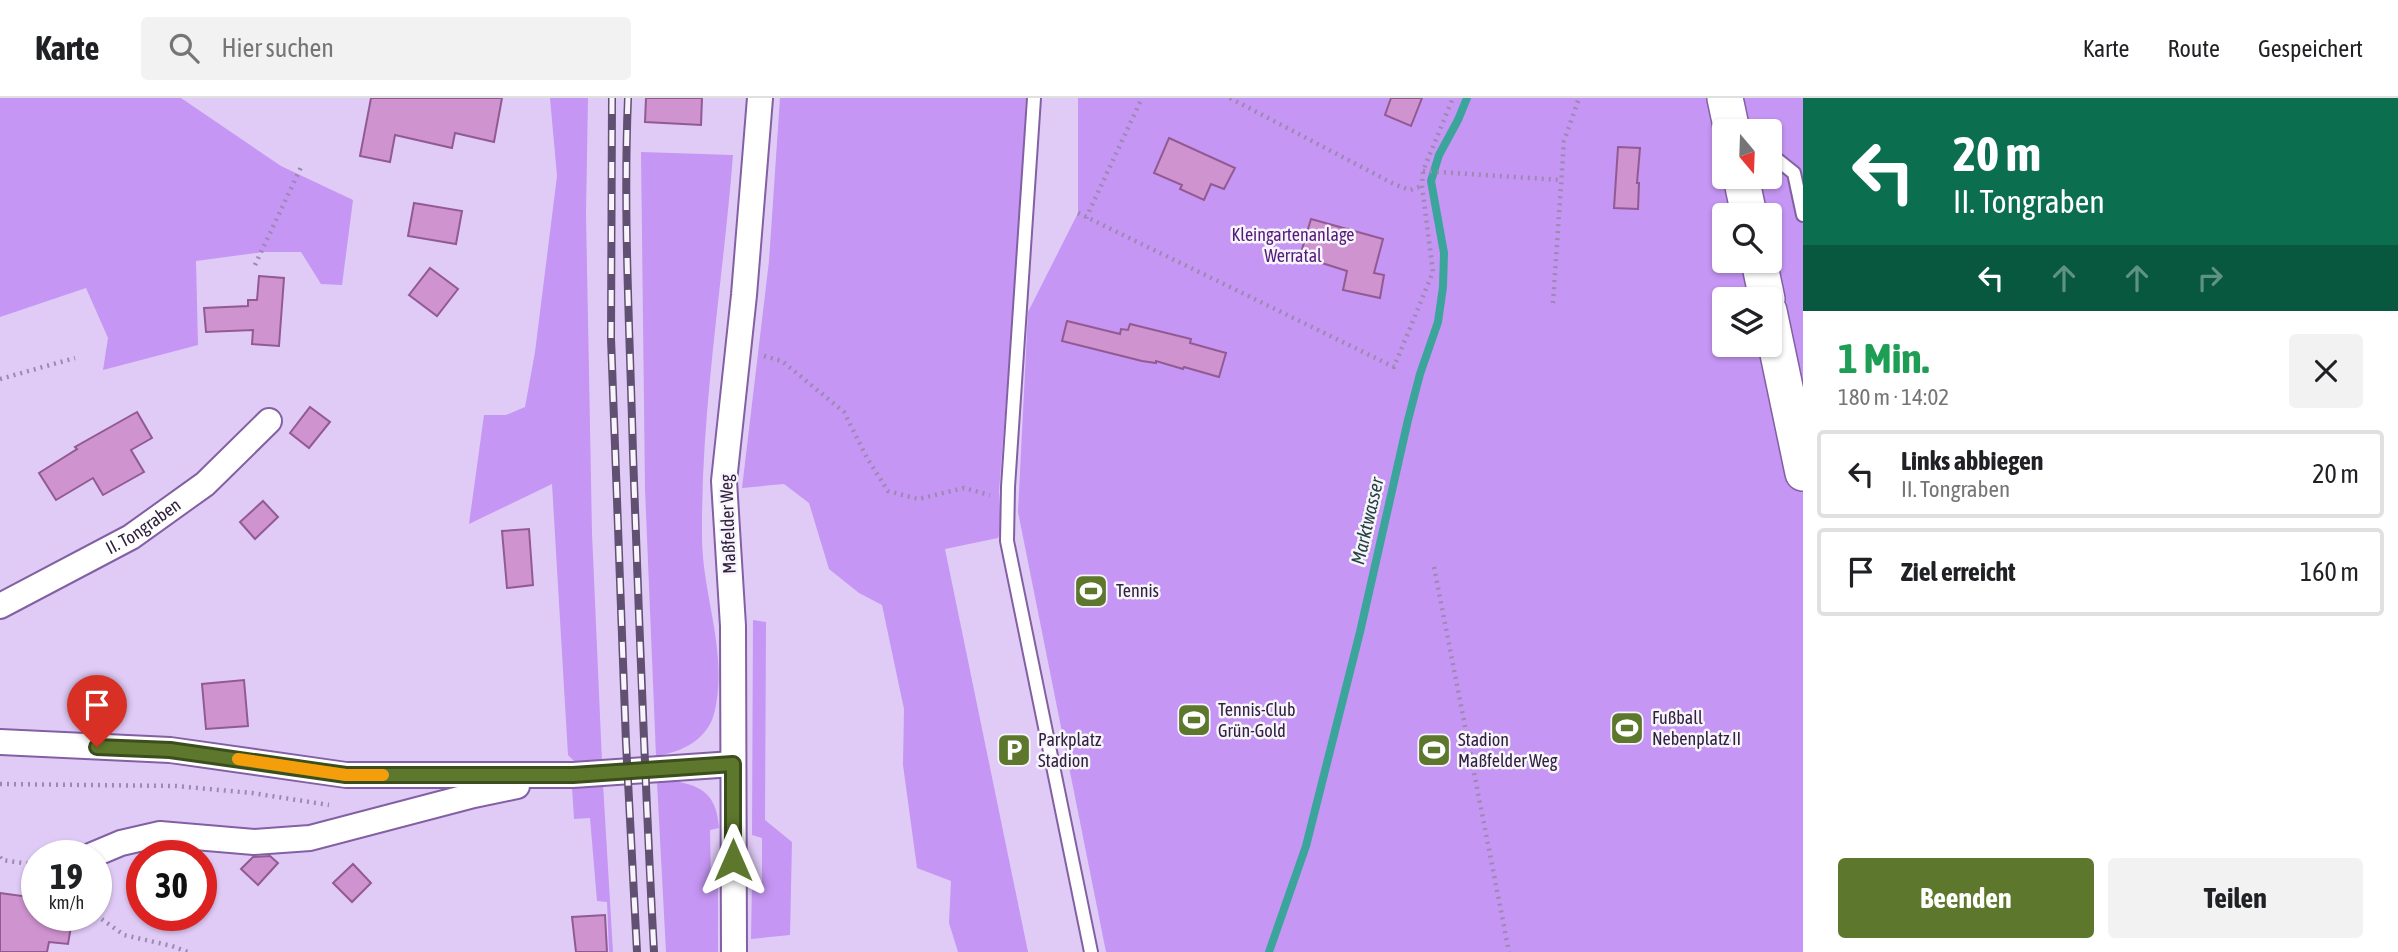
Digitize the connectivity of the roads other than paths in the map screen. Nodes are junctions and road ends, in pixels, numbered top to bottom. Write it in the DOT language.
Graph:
graph roads {
  1 [pos="760,98"];
  2 [pos="1034,98"];
  3 [pos="1725,98"];
  4 [pos="1729,119"];
  5 [pos="1782,163"];
  6 [pos="1803,215"];
  7 [pos="1779,357"];
  8 [pos="268,421"];
  9 [pos="1803,473"];
  10 [pos="0,606"];
  11 [pos="0,742"];
  12 [pos="733,764"];
  13 [pos="573,775"];
  14 [pos="112,847"];
  15 [pos="734,952"];
  16 [pos="1091,952"];
  1 -- 12 [label="street, Maßfelder Weg"];
  2 -- 16 [label="lane"];
  3 -- 4 [label="street"];
  5 -- 6 [label="lane"];
  7 -- 9 [label="street"];
  8 -- 10 [label="street, II. Tongraben"];
  11 -- 13 [label="street"];
  12 -- 13 [label="street"];
  12 -- 15 [label="street, Maßfelder Weg"];
  13 -- 14 [label="street"];
}
